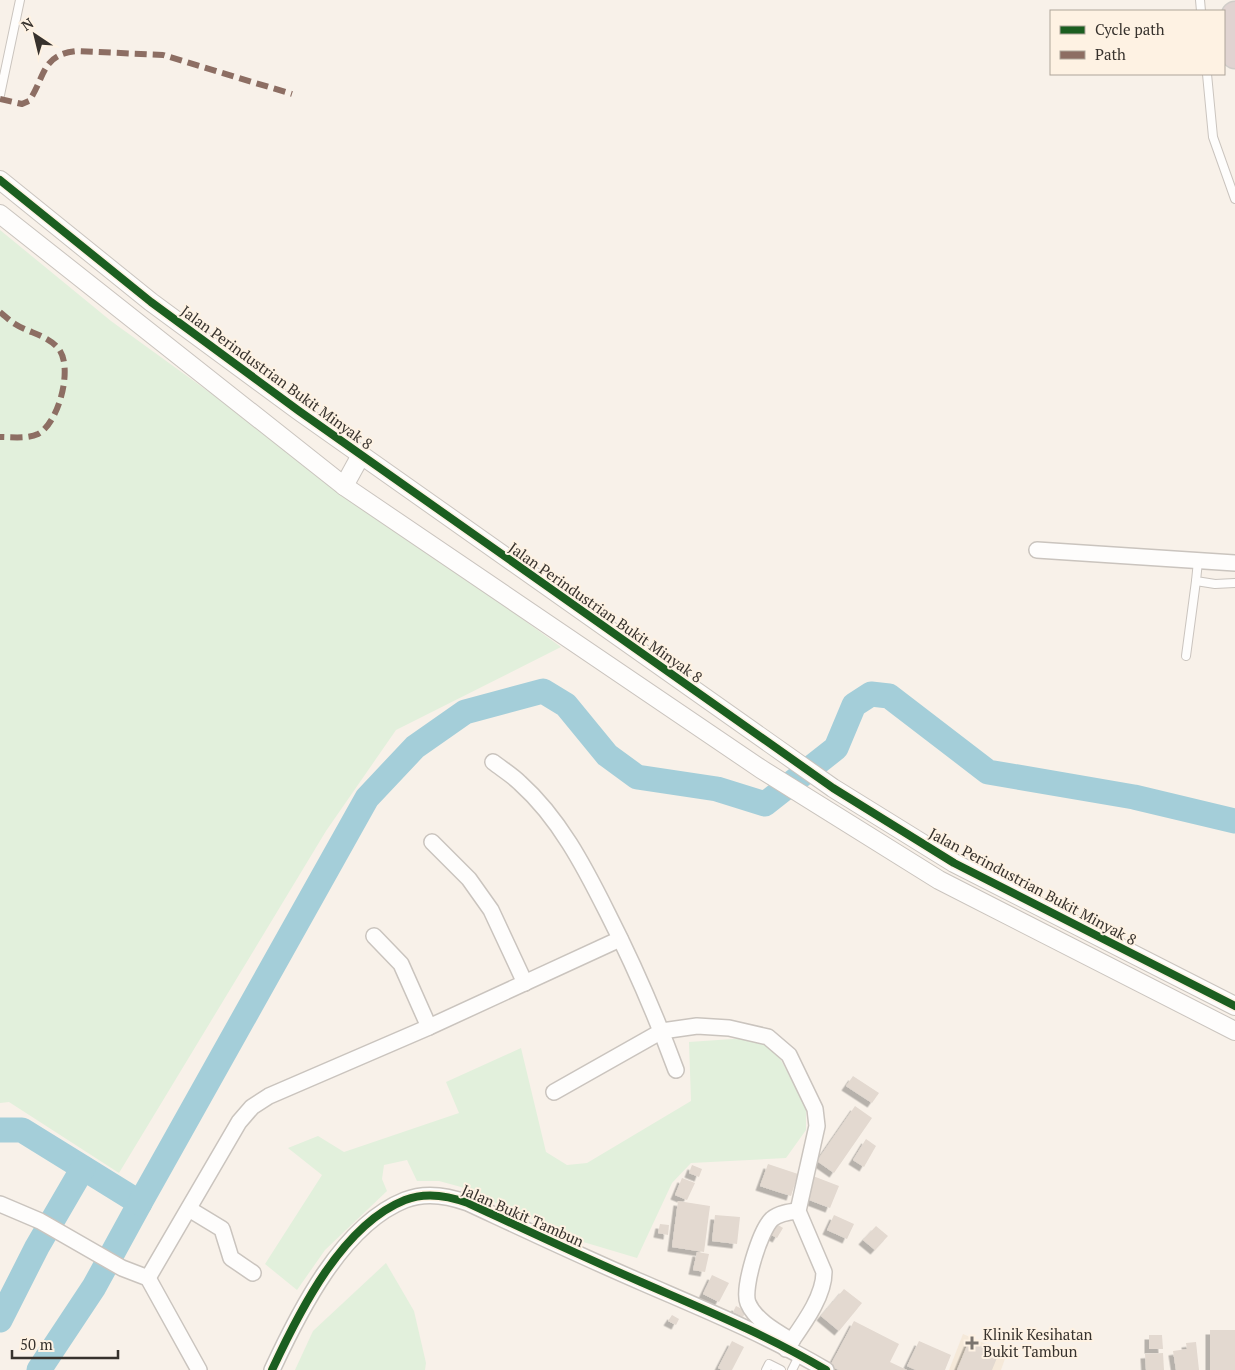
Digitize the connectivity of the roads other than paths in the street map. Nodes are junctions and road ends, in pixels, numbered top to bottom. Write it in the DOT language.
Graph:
graph roads {
  1 [pos="20,0"];
  2 [pos="1235,15"];
  3 [pos="1235,55"];
  4 [pos="1207,75"];
  5 [pos="0,95"];
  6 [pos="0,180"];
  7 [pos="1235,199"];
  8 [pos="0,214"];
  9 [pos="361,456"];
  10 [pos="344,486"];
  11 [pos="1037,550"];
  12 [pos="1198,561"];
  13 [pos="1235,564"];
  14 [pos="1196,580"];
  15 [pos="1235,583"];
  16 [pos="1186,656"];
  17 [pos="493,762"];
  18 [pos="432,842"];
  19 [pos="374,936"];
  20 [pos="620,939"];
  21 [pos="525,983"];
  22 [pos="1235,1006"];
  23 [pos="429,1027"];
  24 [pos="662,1031"];
  25 [pos="1235,1031"];
  26 [pos="676,1070"];
  27 [pos="554,1092"];
  28 [pos="0,1204"];
  29 [pos="189,1209"];
  30 [pos="798,1211"];
  31 [pos="253,1273"];
  32 [pos="148,1278"];
  33 [pos="793,1348"];
  34 [pos="197,1369"];
  35 [pos="272,1370"];
  36 [pos="766,1370"];
  37 [pos="781,1370"];
  38 [pos="792,1370"];
  39 [pos="826,1370"];
  1 -- 5 [label="lane"];
  2 -- 3 [label="highway"];
  4 -- 7 [label="lane"];
  6 -- 9 [label="street, Jalan Perindustrian Bukit Minyak 8"];
  8 -- 10 [label="street"];
  9 -- 10 [label="street"];
  9 -- 22 [label="street, Jalan Perindustrian Bukit Minyak 8"];
  10 -- 25 [label="street"];
  11 -- 12 [label="street"];
  12 -- 13 [label="street"];
  12 -- 14 [label="lane"];
  14 -- 15 [label="lane"];
  14 -- 16 [label="lane"];
  17 -- 20 [label="street"];
  18 -- 21 [label="street"];
  19 -- 23 [label="street"];
  20 -- 21 [label="street"];
  20 -- 24 [label="street"];
  21 -- 23 [label="street"];
  23 -- 29 [label="street"];
  24 -- 26 [label="street"];
  24 -- 27 [label="street"];
  24 -- 30 [label="street"];
  28 -- 32 [label="street"];
  29 -- 31 [label="street"];
  29 -- 32 [label="street"];
  30 -- 33 [label="street"];
  30 -- 33 [label="street"];
  32 -- 34 [label="street"];
  33 -- 35 [label="street, Jalan Bukit Tambun"];
  33 -- 38 [label="lane"];
  33 -- 39 [label="street, Jalan Bukit Tambun"];
  36 -- 37 [label="lane"];
}
